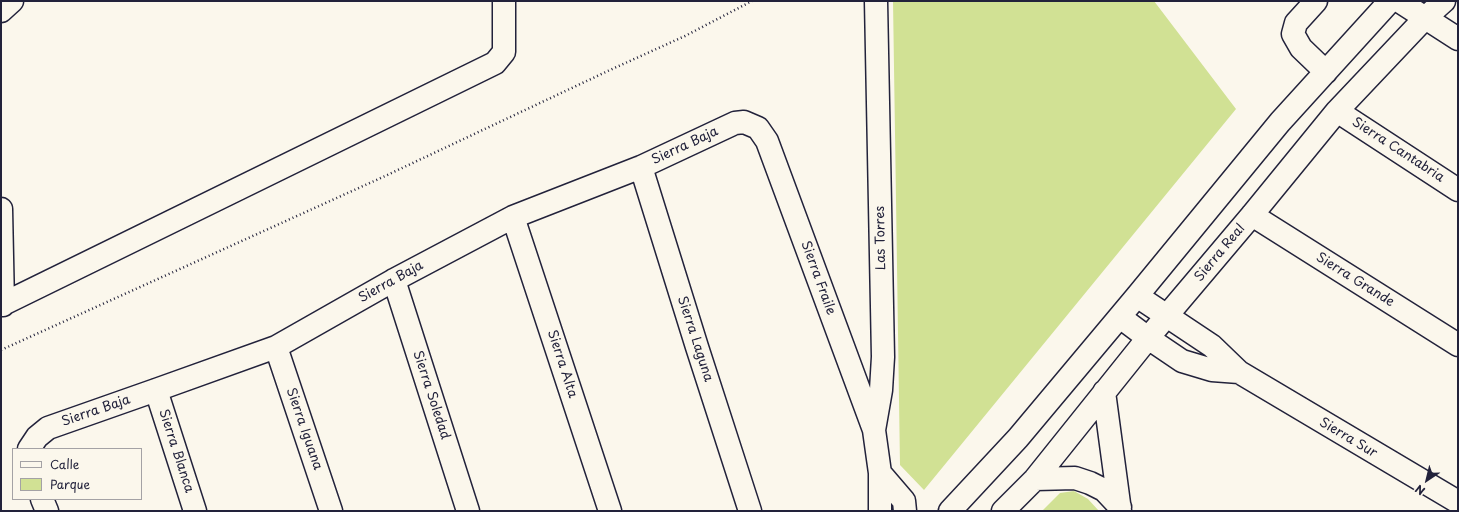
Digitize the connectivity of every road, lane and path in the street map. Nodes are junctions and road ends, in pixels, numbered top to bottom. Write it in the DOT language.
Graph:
graph roads {
  1 [pos="12,1"];
  2 [pos="504,1"];
  3 [pos="752,1"];
  4 [pos="876,1"];
  5 [pos="1316,1"];
  6 [pos="1390,1"];
  7 [pos="1399,1"];
  8 [pos="1444,1"];
  9 [pos="1,11"];
  10 [pos="1425,18"];
  11 [pos="1458,39"];
  12 [pos="1326,72"];
  13 [pos="1337,111"];
  14 [pos="758,128"];
  15 [pos="641,167"];
  16 [pos="1458,190"];
  17 [pos="1,209"];
  18 [pos="1252,215"];
  19 [pos="513,217"];
  20 [pos="394,280"];
  21 [pos="1137,296"];
  22 [pos="2,305"];
  23 [pos="1120,316"];
  24 [pos="1167,317"];
  25 [pos="1148,338"];
  26 [pos="1458,346"];
  27 [pos="276,347"];
  28 [pos="1,350"];
  29 [pos="1239,372"];
  30 [pos="156,390"];
  31 [pos="1104,392"];
  32 [pos="874,430"];
  33 [pos="30,448"];
  34 [pos="880,474"];
  35 [pos="1035,479"];
  36 [pos="42,500"];
  37 [pos="1458,502"];
  38 [pos="1120,509"];
  39 [pos="46,511"];
  40 [pos="195,511"];
  41 [pos="331,511"];
  42 [pos="468,511"];
  43 [pos="610,511"];
  44 [pos="750,511"];
  45 [pos="880,511"];
  46 [pos="905,511"];
  47 [pos="950,511"];
  48 [pos="1003,511"];
  1 -- 9 [label="street"];
  2 -- 22 [label="street"];
  3 -- 28 [label="path"];
  4 -- 32 [label="street, Las Torres"];
  5 -- 12 [label="street"];
  6 -- 12 [label="street"];
  7 -- 10 [label="street"];
  8 -- 10 [label="street, Sierra Real"];
  10 -- 11 [label="street"];
  10 -- 13 [label="street, Sierra Real"];
  12 -- 21 [label="street"];
  13 -- 16 [label="street, Sierra Cantabria"];
  13 -- 18 [label="street, Sierra Real"];
  14 -- 15 [label="street, Sierra Baja"];
  14 -- 32 [label="street, Sierra Fraile"];
  15 -- 19 [label="street, Sierra Baja"];
  15 -- 44 [label="street, Sierra Laguna"];
  17 -- 22 [label="street"];
  18 -- 24 [label="street, Sierra Real"];
  18 -- 26 [label="street, Sierra Grande"];
  19 -- 20 [label="street, Sierra Baja"];
  19 -- 43 [label="street, Sierra Alta"];
  20 -- 27 [label="street, Sierra Baja"];
  20 -- 42 [label="street, Sierra Soledad"];
  21 -- 23 [label="street"];
  21 -- 24 [label="street, Sierra Sur"];
  23 -- 25 [label="street, Sierra Sur"];
  23 -- 47 [label="street"];
  24 -- 25 [label="street, Sierra Real"];
  24 -- 29 [label="street, Sierra Sur"];
  25 -- 29 [label="street, Sierra Sur"];
  25 -- 31 [label="street, Sierra Real"];
  27 -- 30 [label="street, Sierra Baja"];
  27 -- 41 [label="street, Sierra Iguana"];
  29 -- 37 [label="street, Sierra Sur"];
  30 -- 33 [label="street, Sierra Baja"];
  30 -- 40 [label="street, Sierra Blanca"];
  31 -- 35 [label="street, Sierra Real"];
  31 -- 38 [label="street"];
  32 -- 34 [label="street, Las Torres"];
  34 -- 45 [label="street, Las Torres"];
  34 -- 46 [label="street"];
  35 -- 38 [label="street"];
  35 -- 48 [label="street, Sierra Real"];
  36 -- 39 [label="street"];
}
